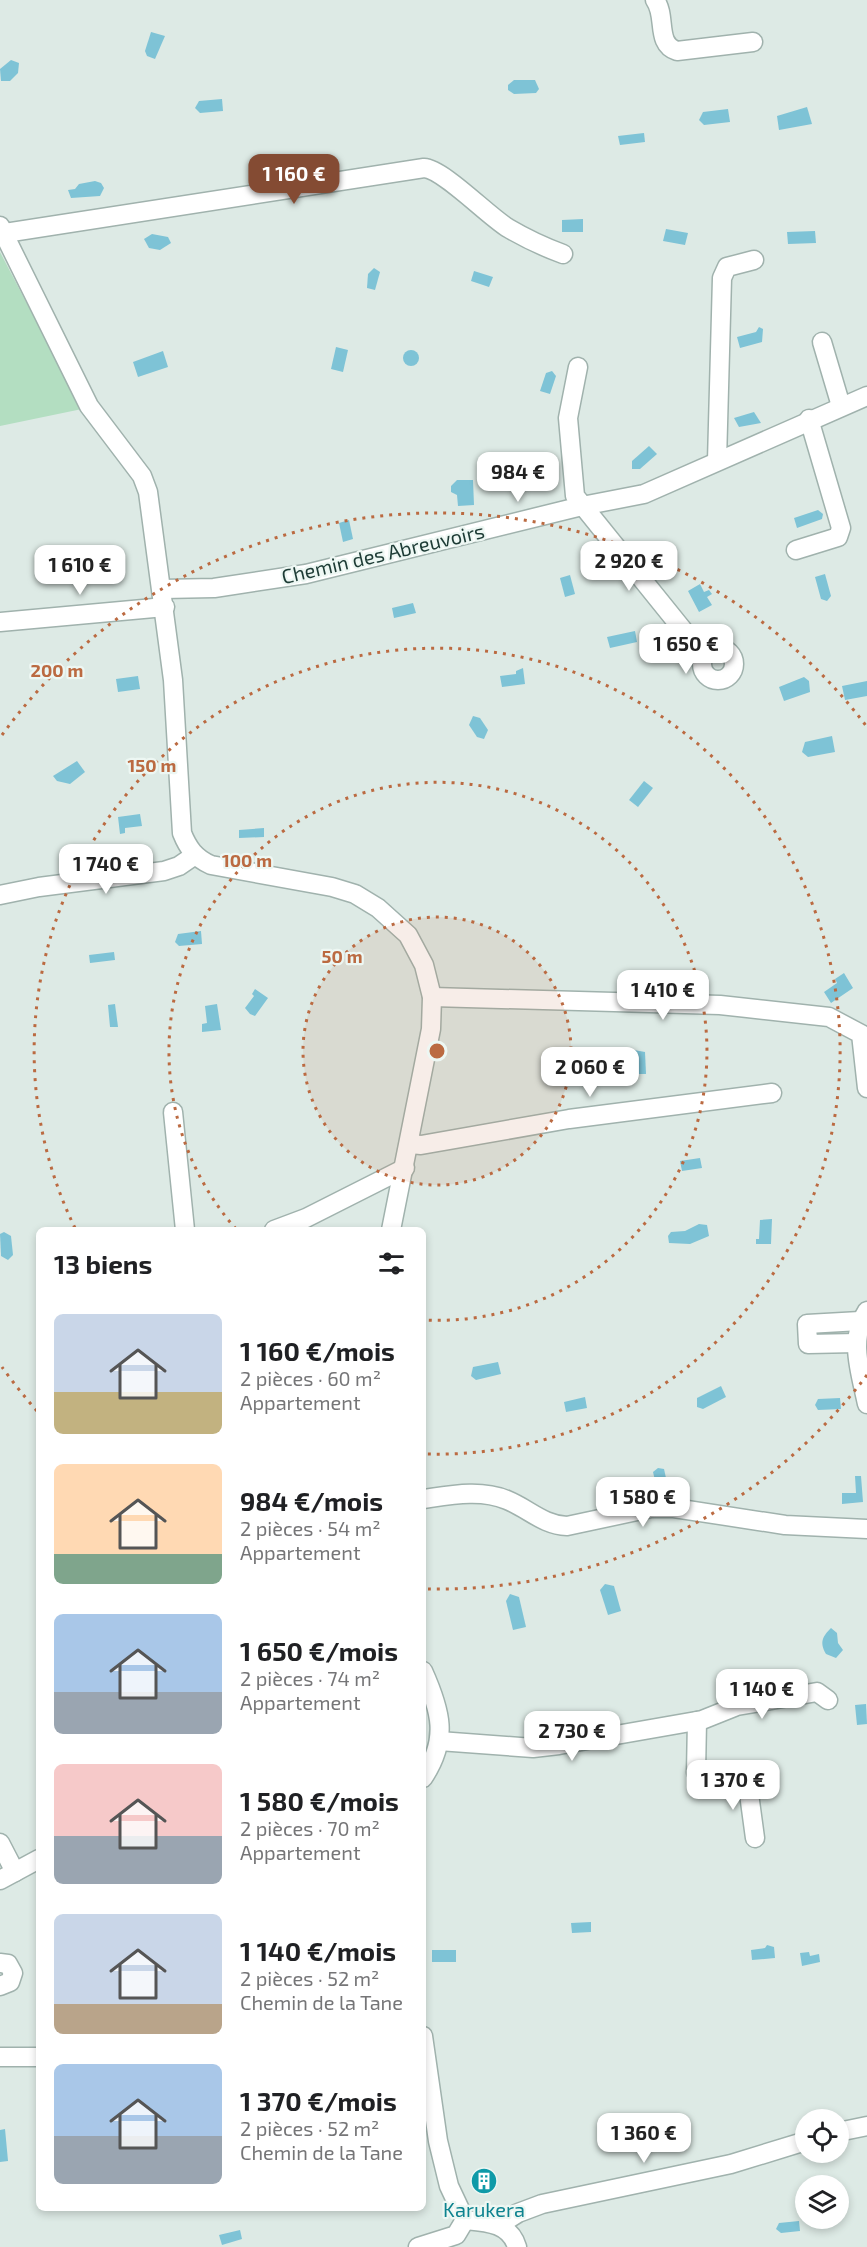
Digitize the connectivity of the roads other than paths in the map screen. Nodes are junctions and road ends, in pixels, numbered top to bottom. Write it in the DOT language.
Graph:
graph roads {
  1 [pos="655,0"];
  2 [pos="753,42"];
  3 [pos="2,229"];
  4 [pos="563,254"];
  5 [pos="754,260"];
  6 [pos="822,342"];
  7 [pos="578,367"];
  8 [pos="867,396"];
  9 [pos="841,406"];
  10 [pos="809,419"];
  11 [pos="717,461"];
  12 [pos="582,506"];
  13 [pos="796,550"];
  14 [pos="164,598"];
  15 [pos="0,622"];
  16 [pos="704,656"];
  17 [pos="195,855"];
  18 [pos="0,895"];
  19 [pos="432,997"];
  20 [pos="867,1088"];
  21 [pos="772,1093"];
  22 [pos="173,1112"];
  23 [pos="410,1144"];
  24 [pos="405,1168"];
  25 [pos="185,1227"];
  26 [pos="282,1227"];
  27 [pos="392,1227"];
  28 [pos="863,1316"];
  29 [pos="856,1343"];
  30 [pos="867,1404"];
  31 [pos="426,1499"];
  32 [pos="867,1529"];
  33 [pos="426,1679"];
  34 [pos="828,1700"];
  35 [pos="697,1721"];
  36 [pos="440,1741"];
  37 [pos="426,1771"];
  38 [pos="755,1838"];
  39 [pos="0,1843"];
  40 [pos="36,1862"];
  41 [pos="7,1876"];
  42 [pos="0,1964"];
  43 [pos="0,1986"];
  44 [pos="0,2056"];
  45 [pos="36,2057"];
  46 [pos="426,2057"];
  47 [pos="867,2126"];
  48 [pos="849,2130"];
  49 [pos="795,2144"];
  50 [pos="465,2220"];
  51 [pos="499,2224"];
  52 [pos="418,2247"];
  53 [pos="517,2247"];
  1 -- 2 [label="street"];
  3 -- 4 [label="street"];
  3 -- 14 [label="street"];
  5 -- 11 [label="street"];
  6 -- 9 [label="street"];
  7 -- 12 [label="street"];
  8 -- 9 [label="street, Chemin des Abreuvoirs"];
  9 -- 10 [label="street, Chemin des Abreuvoirs"];
  10 -- 11 [label="street, Chemin des Abreuvoirs"];
  10 -- 13 [label="street"];
  11 -- 12 [label="street, Chemin des Abreuvoirs"];
  12 -- 14 [label="street, Chemin des Abreuvoirs"];
  12 -- 16 [label="street"];
  14 -- 15 [label="street, Chemin des Abreuvoirs"];
  14 -- 17 [label="street"];
  17 -- 18 [label="street"];
  17 -- 19 [label="street"];
  19 -- 20 [label="street"];
  19 -- 23 [label="street"];
  21 -- 23 [label="street"];
  22 -- 25 [label="street"];
  23 -- 24 [label="street"];
  24 -- 26 [label="street"];
  24 -- 27 [label="street"];
  28 -- 29 [label="street"];
  28 -- 29 [label="street"];
  29 -- 30 [label="street"];
  31 -- 32 [label="street"];
  33 -- 36 [label="street"];
  34 -- 35 [label="street"];
  35 -- 36 [label="street"];
  35 -- 38 [label="street"];
  36 -- 37 [label="street"];
  39 -- 41 [label="street"];
  40 -- 41 [label="street"];
  42 -- 43 [label="street"];
  44 -- 45 [label="street"];
  46 -- 50 [label="street"];
  47 -- 48 [label="street"];
  49 -- 51 [label="street"];
  50 -- 51 [label="street"];
  50 -- 52 [label="street"];
  51 -- 53 [label="street"];
}
